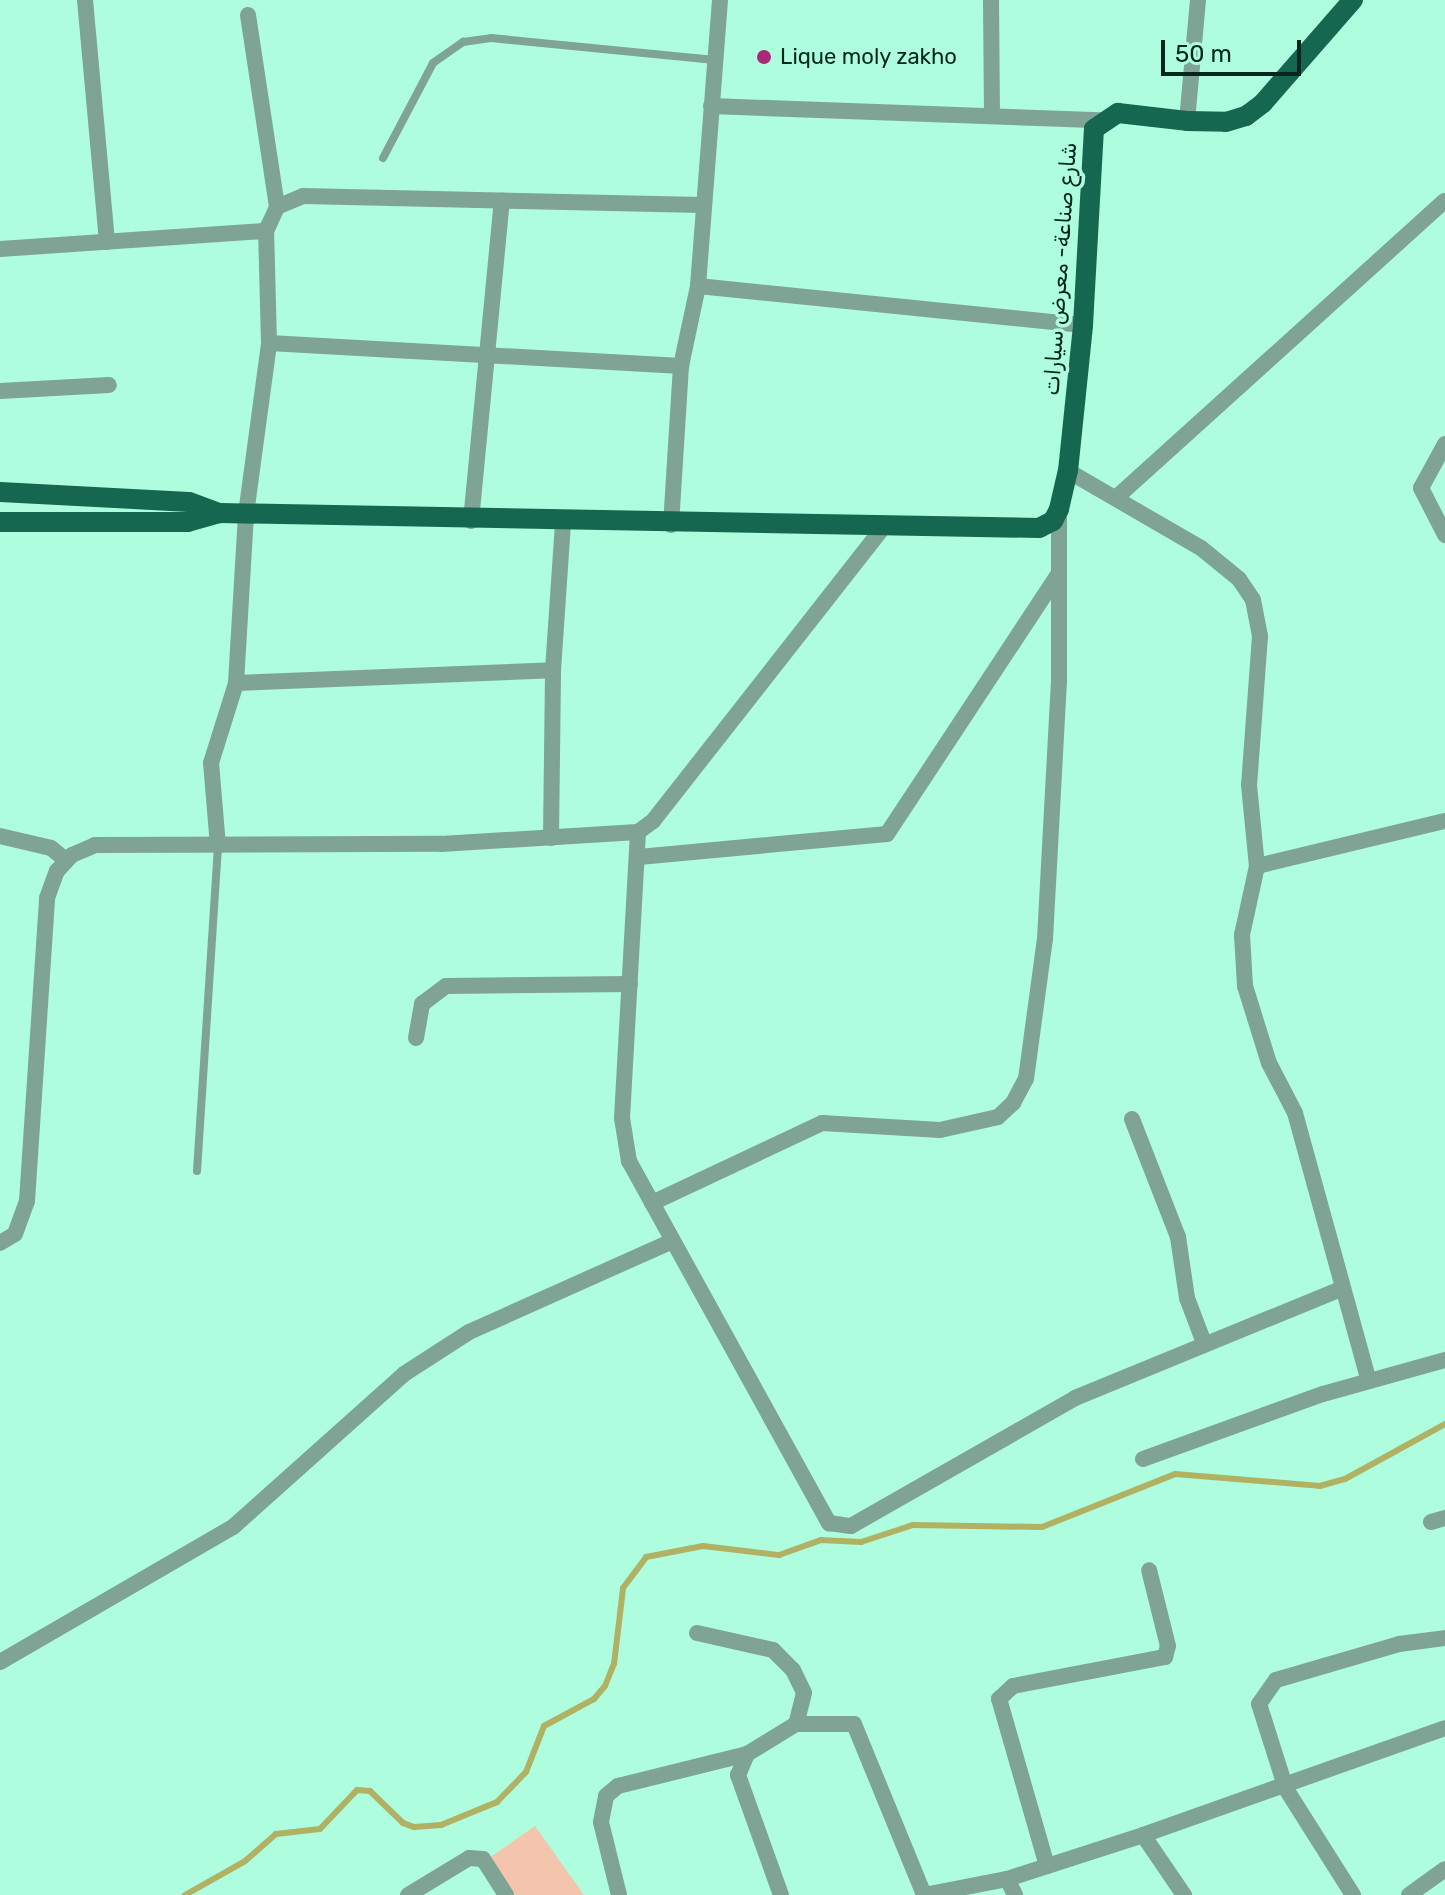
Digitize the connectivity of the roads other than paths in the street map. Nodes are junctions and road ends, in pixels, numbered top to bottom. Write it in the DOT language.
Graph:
graph roads {
  1 [pos="85,0"];
  2 [pos="720,0"];
  3 [pos="991,0"];
  4 [pos="1198,0"];
  5 [pos="1353,0"];
  6 [pos="248,15"];
  7 [pos="715,60"];
  8 [pos="711,106"];
  9 [pos="992,116"];
  10 [pos="1100,120"];
  11 [pos="1187,121"];
  12 [pos="383,158"];
  13 [pos="502,200"];
  14 [pos="1445,201"];
  15 [pos="702,205"];
  16 [pos="277,207"];
  17 [pos="266,231"];
  18 [pos="107,242"];
  19 [pos="0,249"];
  20 [pos="698,286"];
  21 [pos="1083,325"];
  22 [pos="269,343"];
  23 [pos="487,357"];
  24 [pos="681,366"];
  25 [pos="109,385"];
  26 [pos="0,391"];
  27 [pos="1445,444"];
  28 [pos="1068,471"];
  29 [pos="0,492"];
  30 [pos="1118,496"];
  31 [pos="1059,509"];
  32 [pos="220,513"];
  33 [pos="246,514"];
  34 [pos="471,521"];
  35 [pos="0,522"];
  36 [pos="563,522"];
  37 [pos="671,525"];
  38 [pos="883,528"];
  39 [pos="1445,535"];
  40 [pos="1058,575"];
  41 [pos="553,670"];
  42 [pos="236,683"];
  43 [pos="1445,821"];
  44 [pos="638,832"];
  45 [pos="0,836"];
  46 [pos="551,838"];
  47 [pos="218,846"];
  48 [pos="639,857"];
  49 [pos="66,860"];
  50 [pos="1257,866"];
  51 [pos="630,984"];
  52 [pos="416,1038"];
  53 [pos="1132,1119"];
  54 [pos="197,1171"];
  55 [pos="652,1203"];
  56 [pos="672,1241"];
  57 [pos="0,1243"];
  58 [pos="1341,1289"];
  59 [pos="1204,1343"];
  60 [pos="1445,1360"];
  61 [pos="1369,1381"];
  62 [pos="1143,1459"];
  63 [pos="1149,1570"];
  64 [pos="697,1633"];
  65 [pos="1445,1638"];
  66 [pos="0,1662"];
  67 [pos="796,1724"];
  68 [pos="1445,1728"];
  69 [pos="747,1754"];
  70 [pos="1286,1789"];
  71 [pos="1143,1835"];
  72 [pos="1047,1866"];
  73 [pos="1445,1869"];
  74 [pos="1007,1879"];
  75 [pos="408,1895"];
  76 [pos="506,1895"];
  77 [pos="619,1895"];
  78 [pos="781,1895"];
  79 [pos="1015,1895"];
  80 [pos="1184,1895"];
  81 [pos="1353,1895"];
  82 [pos="1409,1895"];
  1 -- 18 [label="street"];
  2 -- 7 [label="street"];
  3 -- 9 [label="street"];
  4 -- 11 [label="street"];
  5 -- 11 [label="main road, شارع صناعة- معرض سيارات"];
  6 -- 16 [label="street"];
  7 -- 8 [label="street"];
  7 -- 12 [label="lane"];
  8 -- 9 [label="street"];
  8 -- 15 [label="street"];
  9 -- 10 [label="street"];
  10 -- 11 [label="main road, شارع صناعة- معرض سيارات"];
  10 -- 21 [label="main road, شارع صناعة- معرض سيارات"];
  13 -- 15 [label="street"];
  13 -- 16 [label="street"];
  13 -- 23 [label="street"];
  14 -- 30 [label="street"];
  15 -- 20 [label="street"];
  16 -- 17 [label="street"];
  17 -- 18 [label="street"];
  17 -- 22 [label="street"];
  18 -- 19 [label="street"];
  20 -- 21 [label="street"];
  20 -- 24 [label="street"];
  21 -- 28 [label="main road, شارع صناعة- معرض سيارات"];
  22 -- 23 [label="street"];
  22 -- 33 [label="street"];
  23 -- 24 [label="street"];
  23 -- 34 [label="street"];
  24 -- 37 [label="street"];
  25 -- 26 [label="street"];
  27 -- 39 [label="street"];
  28 -- 30 [label="street"];
  28 -- 31 [label="main road, شارع صناعة- معرض سيارات"];
  29 -- 32 [label="main road"];
  30 -- 50 [label="street"];
  31 -- 38 [label="main road"];
  31 -- 40 [label="street"];
  32 -- 33 [label="main road"];
  32 -- 35 [label="main road"];
  33 -- 34 [label="main road"];
  33 -- 42 [label="street"];
  34 -- 36 [label="main road"];
  36 -- 37 [label="main road"];
  36 -- 41 [label="street"];
  37 -- 38 [label="main road"];
  38 -- 44 [label="street"];
  40 -- 48 [label="street"];
  40 -- 55 [label="street"];
  41 -- 42 [label="street"];
  41 -- 46 [label="street"];
  42 -- 47 [label="street"];
  43 -- 50 [label="street"];
  44 -- 46 [label="street"];
  44 -- 48 [label="street"];
  45 -- 49 [label="street"];
  46 -- 47 [label="street"];
  47 -- 49 [label="street"];
  47 -- 54 [label="lane"];
  48 -- 51 [label="street"];
  49 -- 57 [label="street"];
  50 -- 58 [label="street"];
  51 -- 52 [label="street"];
  51 -- 55 [label="street"];
  53 -- 59 [label="street"];
  55 -- 56 [label="street"];
  56 -- 59 [label="street"];
  56 -- 66 [label="street"];
  58 -- 59 [label="street"];
  58 -- 61 [label="street"];
  60 -- 61 [label="street"];
  61 -- 62 [label="street"];
  63 -- 72 [label="street"];
  64 -- 67 [label="street"];
  65 -- 70 [label="street"];
  67 -- 69 [label="street"];
  67 -- 74 [label="street"];
  68 -- 70 [label="street"];
  69 -- 77 [label="street"];
  69 -- 78 [label="street"];
  70 -- 71 [label="street"];
  70 -- 81 [label="street"];
  71 -- 72 [label="street"];
  71 -- 80 [label="street"];
  72 -- 74 [label="street"];
  73 -- 82 [label="street"];
  74 -- 79 [label="street"];
  75 -- 76 [label="street"];
}
